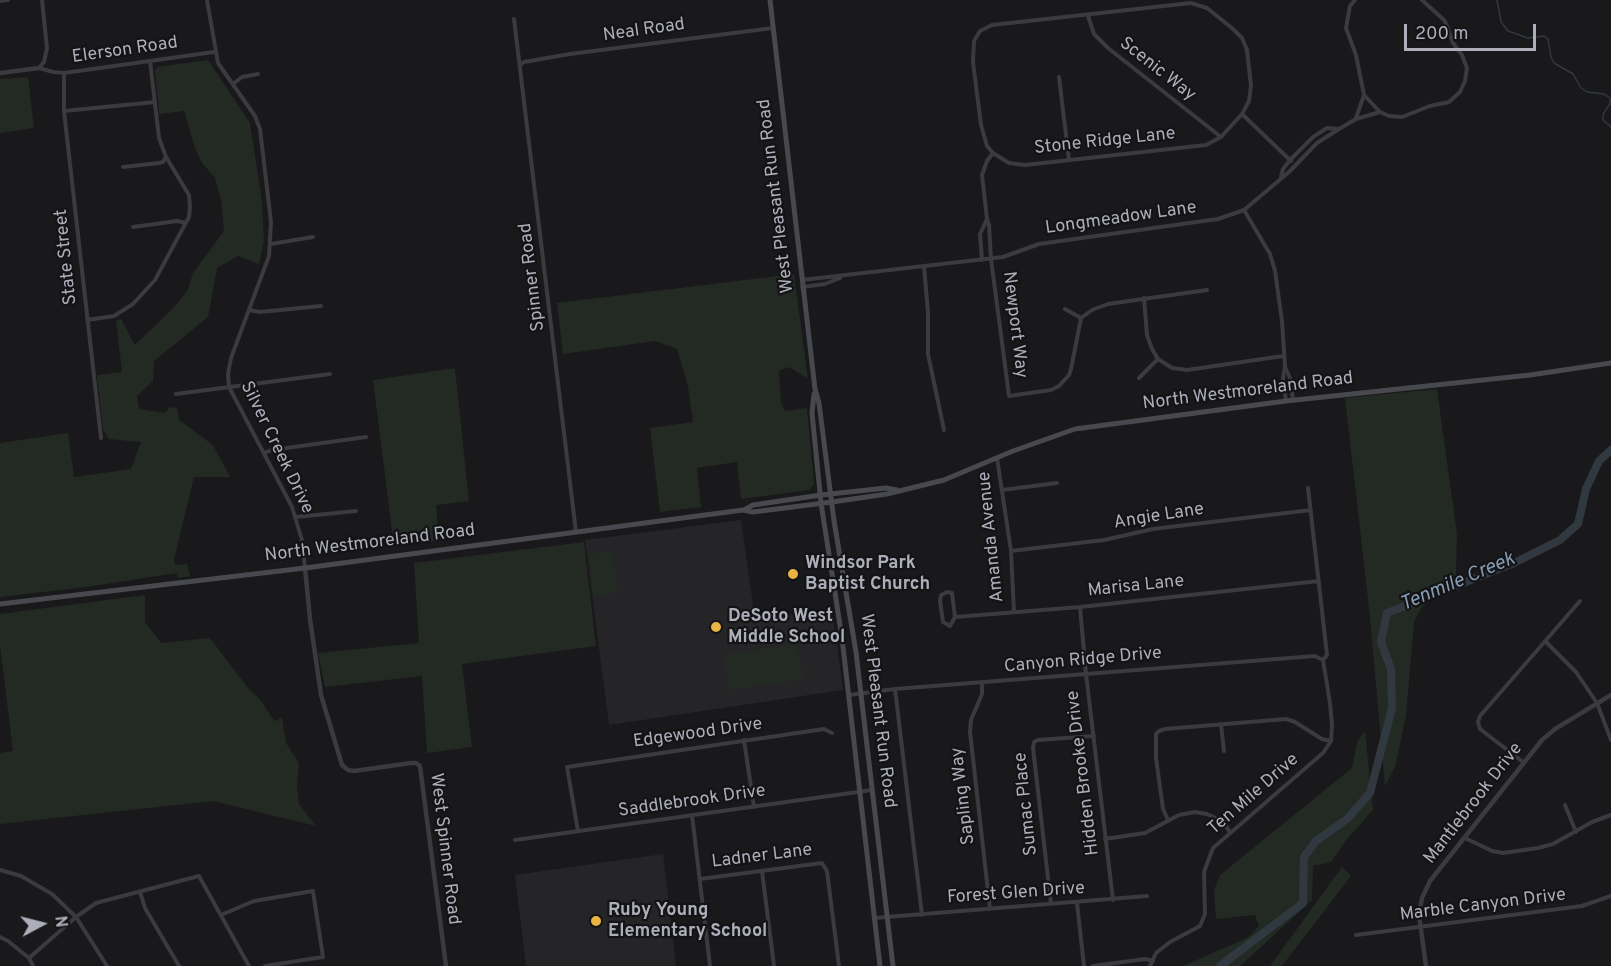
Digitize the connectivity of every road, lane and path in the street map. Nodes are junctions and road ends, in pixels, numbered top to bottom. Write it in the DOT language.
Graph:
graph roads {
  1 [pos="8,0"];
  2 [pos="42,0"];
  3 [pos="207,0"];
  4 [pos="770,0"];
  5 [pos="1355,0"];
  6 [pos="1422,0"];
  7 [pos="0,1"];
  8 [pos="1088,16"];
  9 [pos="514,19"];
  10 [pos="773,28"];
  11 [pos="214,52"];
  12 [pos="150,61"];
  13 [pos="520,65"];
  14 [pos="39,68"];
  15 [pos="0,73"];
  16 [pos="64,73"];
  17 [pos="258,74"];
  18 [pos="1059,77"];
  19 [pos="233,84"];
  20 [pos="1364,95"];
  21 [pos="155,102"];
  22 [pos="64,111"];
  23 [pos="1380,112"];
  24 [pos="1242,114"];
  25 [pos="1356,119"];
  26 [pos="1339,129"];
  27 [pos="1221,137"];
  28 [pos="993,153"];
  29 [pos="166,157"];
  30 [pos="1069,160"];
  31 [pos="1290,160"];
  32 [pos="1295,165"];
  33 [pos="123,167"];
  34 [pos="1281,177"];
  35 [pos="1244,210"];
  36 [pos="987,219"];
  37 [pos="186,223"];
  38 [pos="133,227"];
  39 [pos="980,234"];
  40 [pos="990,234"];
  41 [pos="313,237"];
  42 [pos="271,244"];
  43 [pos="991,259"];
  44 [pos="982,260"];
  45 [pos="924,267"];
  46 [pos="802,284"];
  47 [pos="1208,290"];
  48 [pos="1144,298"];
  49 [pos="321,306"];
  50 [pos="1065,309"];
  51 [pos="249,310"];
  52 [pos="1081,318"];
  53 [pos="87,320"];
  54 [pos="1283,356"];
  55 [pos="1158,358"];
  56 [pos="1611,363"];
  57 [pos="330,374"];
  58 [pos="1139,378"];
  59 [pos="229,387"];
  60 [pos="814,389"];
  61 [pos="176,394"];
  62 [pos="1289,401"];
  63 [pos="944,430"];
  64 [pos="366,437"];
  65 [pos="101,438"];
  66 [pos="264,453"];
  67 [pos="997,458"];
  68 [pos="1057,483"];
  69 [pos="1308,488"];
  70 [pos="897,490"];
  71 [pos="1002,490"];
  72 [pos="830,494"];
  73 [pos="821,495"];
  74 [pos="832,502"];
  75 [pos="821,503"];
  76 [pos="742,510"];
  77 [pos="1311,510"];
  78 [pos="356,511"];
  79 [pos="296,517"];
  80 [pos="576,531"];
  81 [pos="1011,551"];
  82 [pos="305,568"];
  83 [pos="843,574"];
  84 [pos="832,576"];
  85 [pos="1319,581"];
  86 [pos="1580,601"];
  87 [pos="0,604"];
  88 [pos="1080,607"];
  89 [pos="1014,612"];
  90 [pos="955,617"];
  91 [pos="1545,641"];
  92 [pos="1321,658"];
  93 [pos="1086,674"];
  94 [pos="982,682"];
  95 [pos="896,689"];
  96 [pos="861,694"];
  97 [pos="849,695"];
  98 [pos="1611,695"];
  99 [pos="1597,704"];
  100 [pos="1221,724"];
  101 [pos="832,733"];
  102 [pos="1094,735"];
  103 [pos="744,740"];
  104 [pos="1611,740"];
  105 [pos="1331,741"];
  106 [pos="1224,751"];
  107 [pos="1522,762"];
  108 [pos="872,790"];
  109 [pos="860,792"];
  110 [pos="1565,805"];
  111 [pos="753,807"];
  112 [pos="692,815"];
  113 [pos="1611,815"];
  114 [pos="1168,820"];
  115 [pos="578,831"];
  116 [pos="1230,832"];
  117 [pos="1576,832"];
  118 [pos="1465,838"];
  119 [pos="1105,839"];
  120 [pos="515,840"];
  121 [pos="0,870"];
  122 [pos="762,871"];
  123 [pos="700,879"];
  124 [pos="140,892"];
  125 [pos="1147,896"];
  126 [pos="1611,896"];
  127 [pos="1113,900"];
  128 [pos="1077,903"];
  129 [pos="1051,904"];
  130 [pos="990,909"];
  131 [pos="220,915"];
  132 [pos="922,915"];
  133 [pos="76,917"];
  134 [pos="874,918"];
  135 [pos="887,918"];
  136 [pos="1421,928"];
  137 [pos="1356,935"];
  138 [pos="0,937"];
  139 [pos="28,958"];
  140 [pos="1153,961"];
  141 [pos="33,966"];
  142 [pos="107,966"];
  143 [pos="179,966"];
  144 [pos="249,966"];
  145 [pos="265,966"];
  146 [pos="446,966"];
  147 [pos="710,966"];
  148 [pos="774,966"];
  149 [pos="839,966"];
  150 [pos="880,966"];
  151 [pos="893,966"];
  152 [pos="1084,966"];
  153 [pos="1093,966"];
  154 [pos="1150,966"];
  155 [pos="1426,966"];
  1 -- 7 [label="street"];
  2 -- 14 [label="street"];
  3 -- 11 [label="street, Silver Creek Drive"];
  4 -- 10 [label="main road, West Pleasant Run Road"];
  5 -- 20 [label="street"];
  6 -- 23 [label="street"];
  8 -- 24 [label="street"];
  8 -- 27 [label="street, Scenic Way"];
  8 -- 28 [label="street"];
  9 -- 13 [label="street, Spinner Road"];
  10 -- 13 [label="street, Neal Road"];
  10 -- 46 [label="main road, West Pleasant Run Road"];
  11 -- 12 [label="street, Elerson Road"];
  11 -- 19 [label="street, Silver Creek Drive"];
  12 -- 16 [label="street, Elerson Road"];
  12 -- 21 [label="street"];
  13 -- 80 [label="street, Spinner Road"];
  14 -- 15 [label="street"];
  14 -- 16 [label="street, Elerson Road"];
  16 -- 22 [label="street, State Street"];
  17 -- 19 [label="street"];
  18 -- 30 [label="street"];
  19 -- 42 [label="street, Silver Creek Drive"];
  20 -- 23 [label="street"];
  20 -- 25 [label="street"];
  21 -- 22 [label="street"];
  21 -- 29 [label="street"];
  22 -- 53 [label="street, State Street"];
  23 -- 25 [label="street, Longmeadow Lane"];
  24 -- 27 [label="street"];
  24 -- 31 [label="street"];
  25 -- 26 [label="street, Longmeadow Lane"];
  26 -- 31 [label="street, Longmeadow Lane"];
  26 -- 32 [label="street, Longmeadow Lane"];
  27 -- 30 [label="street, Stone Ridge Lane"];
  28 -- 30 [label="street, Stone Ridge Lane"];
  28 -- 36 [label="street, Newport Way"];
  29 -- 33 [label="street"];
  29 -- 37 [label="street"];
  31 -- 32 [label="street"];
  31 -- 34 [label="street, Longmeadow Lane"];
  32 -- 34 [label="street, Longmeadow Lane"];
  34 -- 35 [label="street, Longmeadow Lane"];
  35 -- 43 [label="street, Longmeadow Lane"];
  35 -- 54 [label="street"];
  36 -- 39 [label="street"];
  36 -- 40 [label="street, Newport Way"];
  37 -- 38 [label="street"];
  37 -- 53 [label="street"];
  39 -- 40 [label="street"];
  39 -- 44 [label="street"];
  40 -- 43 [label="street, Newport Way"];
  41 -- 42 [label="street"];
  42 -- 51 [label="street, Silver Creek Drive"];
  43 -- 44 [label="street, Longmeadow Lane"];
  43 -- 52 [label="street, Newport Way"];
  44 -- 45 [label="street, Longmeadow Lane"];
  45 -- 46 [label="street, Longmeadow Lane"];
  45 -- 63 [label="street"];
  46 -- 60 [label="main road, West Pleasant Run Road"];
  47 -- 48 [label="street"];
  48 -- 52 [label="street"];
  48 -- 55 [label="street"];
  49 -- 51 [label="street"];
  50 -- 52 [label="street"];
  51 -- 59 [label="street, Silver Creek Drive"];
  53 -- 65 [label="street, State Street"];
  54 -- 55 [label="street"];
  54 -- 62 [label="street"];
  55 -- 58 [label="street"];
  56 -- 62 [label="main road, North Westmoreland Road"];
  57 -- 59 [label="street"];
  59 -- 61 [label="street"];
  59 -- 66 [label="street, Silver Creek Drive"];
  60 -- 72 [label="main road, West Pleasant Run Road"];
  60 -- 73 [label="main road, West Pleasant Run Road"];
  62 -- 67 [label="main road, North Westmoreland Road"];
  64 -- 66 [label="street"];
  66 -- 79 [label="street, Silver Creek Drive"];
  67 -- 70 [label="main road, North Westmoreland Road"];
  67 -- 71 [label="street, Amanda Avenue"];
  68 -- 71 [label="street"];
  69 -- 77 [label="street"];
  70 -- 72 [label="main road, North Westmoreland Road"];
  70 -- 74 [label="main road, North Westmoreland Road"];
  71 -- 81 [label="street, Amanda Avenue"];
  72 -- 73 [label="main road, North Westmoreland Road"];
  72 -- 74 [label="main road, West Pleasant Run Road"];
  73 -- 75 [label="main road, West Pleasant Run Road"];
  73 -- 76 [label="main road, North Westmoreland Road"];
  74 -- 75 [label="main road, North Westmoreland Road"];
  74 -- 83 [label="main road, West Pleasant Run Road"];
  75 -- 76 [label="main road, North Westmoreland Road"];
  75 -- 84 [label="main road, West Pleasant Run Road"];
  76 -- 80 [label="main road, North Westmoreland Road"];
  77 -- 81 [label="street, Angie Lane"];
  77 -- 85 [label="street"];
  78 -- 79 [label="street"];
  79 -- 82 [label="street, Silver Creek Drive"];
  80 -- 82 [label="main road, North Westmoreland Road"];
  81 -- 89 [label="street, Amanda Avenue"];
  82 -- 87 [label="main road, North Westmoreland Road"];
  82 -- 146 [label="street, West Spinner Road"];
  83 -- 84 [label="main road"];
  83 -- 96 [label="main road, West Pleasant Run Road"];
  84 -- 97 [label="main road, West Pleasant Run Road"];
  85 -- 88 [label="street, Marisa Lane"];
  85 -- 92 [label="street"];
  86 -- 91 [label="street"];
  88 -- 89 [label="street, Marisa Lane"];
  88 -- 93 [label="street, Hidden Brooke Drive"];
  89 -- 90 [label="street, Marisa Lane"];
  90 -- 90 [label="street"];
  91 -- 99 [label="street"];
  91 -- 107 [label="street"];
  92 -- 93 [label="street, Canyon Ridge Drive"];
  92 -- 105 [label="street"];
  93 -- 94 [label="street, Canyon Ridge Drive"];
  93 -- 102 [label="street, Hidden Brooke Drive"];
  94 -- 95 [label="street, Canyon Ridge Drive"];
  94 -- 130 [label="street, Sapling Way"];
  95 -- 96 [label="street, Canyon Ridge Drive"];
  95 -- 132 [label="street"];
  96 -- 97 [label="street, Canyon Ridge Drive"];
  96 -- 108 [label="main road, West Pleasant Run Road"];
  97 -- 109 [label="main road, West Pleasant Run Road"];
  98 -- 99 [label="street, Mantlebrook Drive"];
  99 -- 104 [label="street"];
  99 -- 107 [label="street, Mantlebrook Drive"];
  100 -- 105 [label="street"];
  100 -- 106 [label="street"];
  100 -- 114 [label="street"];
  101 -- 103 [label="street, Edgewood Drive"];
  102 -- 119 [label="street, Hidden Brooke Drive"];
  102 -- 129 [label="street, Sumac Place"];
  103 -- 111 [label="street"];
  103 -- 115 [label="street, Edgewood Drive"];
  105 -- 116 [label="street, Ten Mile Drive"];
  107 -- 118 [label="street, Mantlebrook Drive"];
  108 -- 109 [label="street, Saddlebrook Drive"];
  108 -- 135 [label="main road, West Pleasant Run Road"];
  109 -- 111 [label="street, Saddlebrook Drive"];
  109 -- 134 [label="main road, West Pleasant Run Road"];
  110 -- 117 [label="street"];
  111 -- 112 [label="street, Saddlebrook Drive"];
  112 -- 115 [label="street, Saddlebrook Drive"];
  112 -- 123 [label="street"];
  113 -- 117 [label="street"];
  114 -- 116 [label="street"];
  114 -- 119 [label="street"];
  115 -- 120 [label="street, Saddlebrook Drive"];
  116 -- 140 [label="street, Ten Mile Drive"];
  117 -- 118 [label="street"];
  118 -- 136 [label="street, Mantlebrook Drive"];
  119 -- 127 [label="street, Hidden Brooke Drive"];
  121 -- 133 [label="street"];
  122 -- 123 [label="street, Ladner Lane"];
  122 -- 148 [label="street"];
  122 -- 149 [label="street, Ladner Lane"];
  123 -- 147 [label="street"];
  124 -- 131 [label="street"];
  124 -- 133 [label="street"];
  124 -- 143 [label="street"];
  125 -- 127 [label="street, Forest Glen Drive"];
  126 -- 136 [label="street, Marble Canyon Drive"];
  127 -- 128 [label="street, Forest Glen Drive"];
  128 -- 129 [label="street, Forest Glen Drive"];
  128 -- 152 [label="street"];
  129 -- 130 [label="street, Forest Glen Drive"];
  130 -- 132 [label="street, Forest Glen Drive"];
  131 -- 144 [label="street"];
  131 -- 145 [label="street"];
  132 -- 135 [label="street, Forest Glen Drive"];
  133 -- 139 [label="street"];
  133 -- 142 [label="street"];
  134 -- 135 [label="street, Forest Glen Drive"];
  134 -- 150 [label="main road, West Pleasant Run Road"];
  135 -- 151 [label="main road, West Pleasant Run Road"];
  136 -- 137 [label="street, Marble Canyon Drive"];
  136 -- 155 [label="street, Mantlebrook Drive"];
  138 -- 139 [label="street"];
  139 -- 141 [label="street"];
  140 -- 153 [label="street"];
  140 -- 154 [label="street, Ten Mile Drive"];
}
